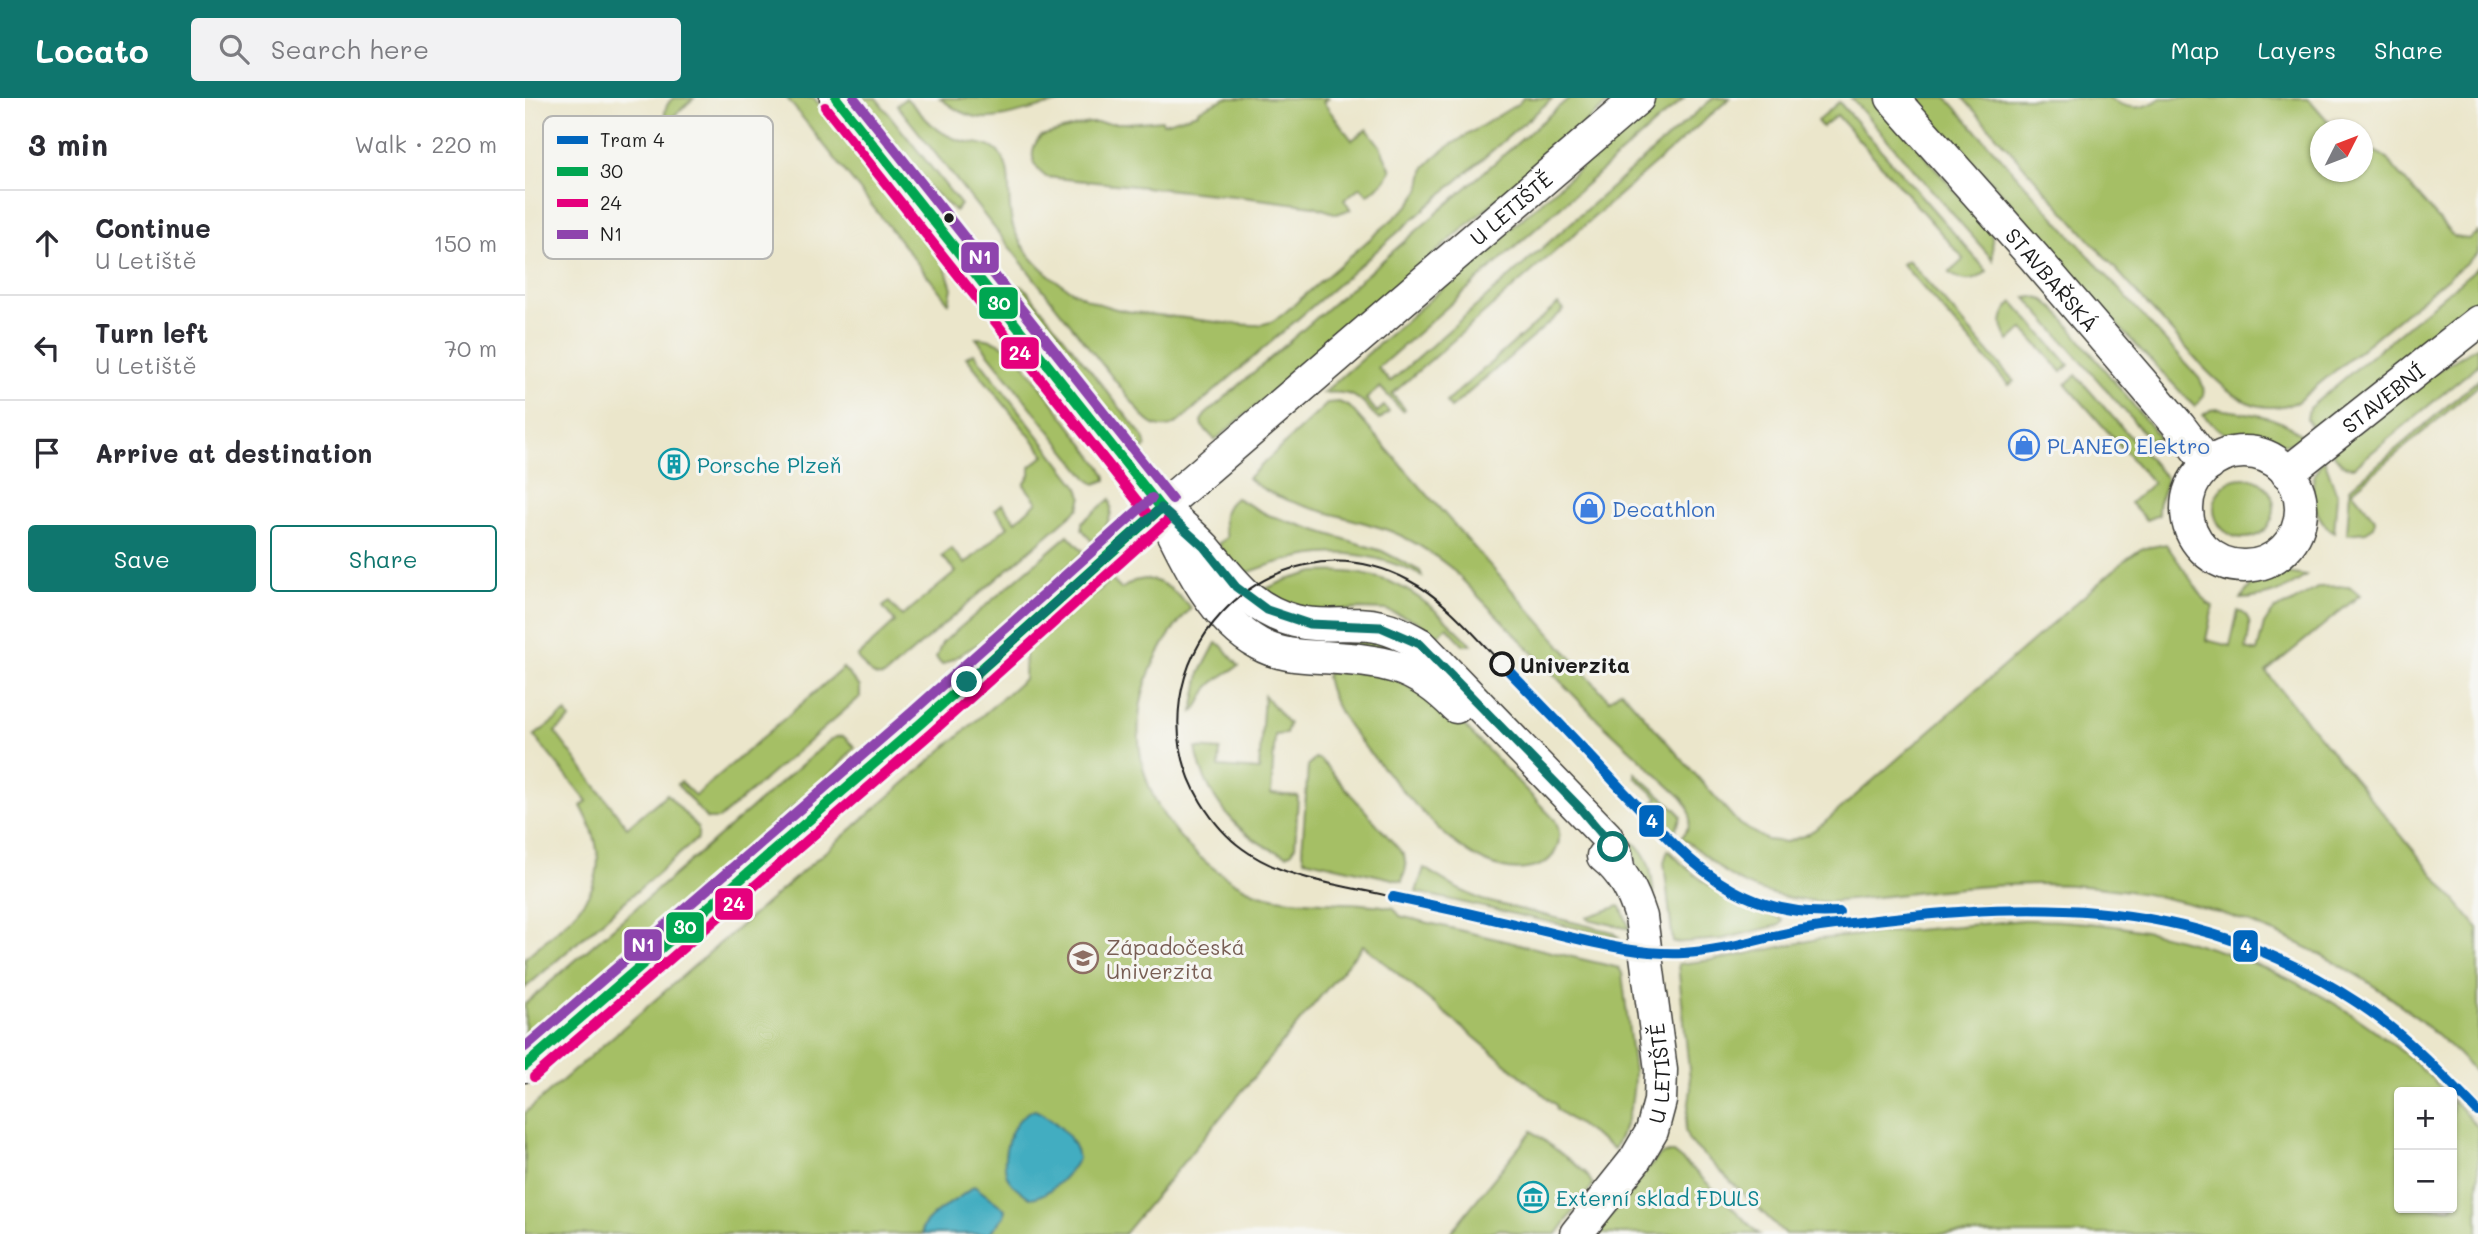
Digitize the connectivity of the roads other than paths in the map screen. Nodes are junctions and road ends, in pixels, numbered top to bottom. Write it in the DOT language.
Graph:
graph roads {
  1 [pos="836,98"];
  2 [pos="1638,98"];
  3 [pos="1892,98"];
  4 [pos="2478,322"];
  5 [pos="2209,464"];
  6 [pos="2287,473"];
  7 [pos="1161,508"];
  8 [pos="525,1066"];
  9 [pos="1581,1227"];
  1 -- 7 [label="street"];
  2 -- 7 [label="street, U LETIŠTĚ"];
  3 -- 5 [label="street, STAVBAŘSKÁ"];
  4 -- 6 [label="street, STAVEBNÍ"];
  5 -- 6 [label="street"];
  5 -- 6 [label="street"];
  7 -- 8 [label="street, U LETIŠTĚ"];
  7 -- 9 [label="street, U LETIŠTĚ"];
}
